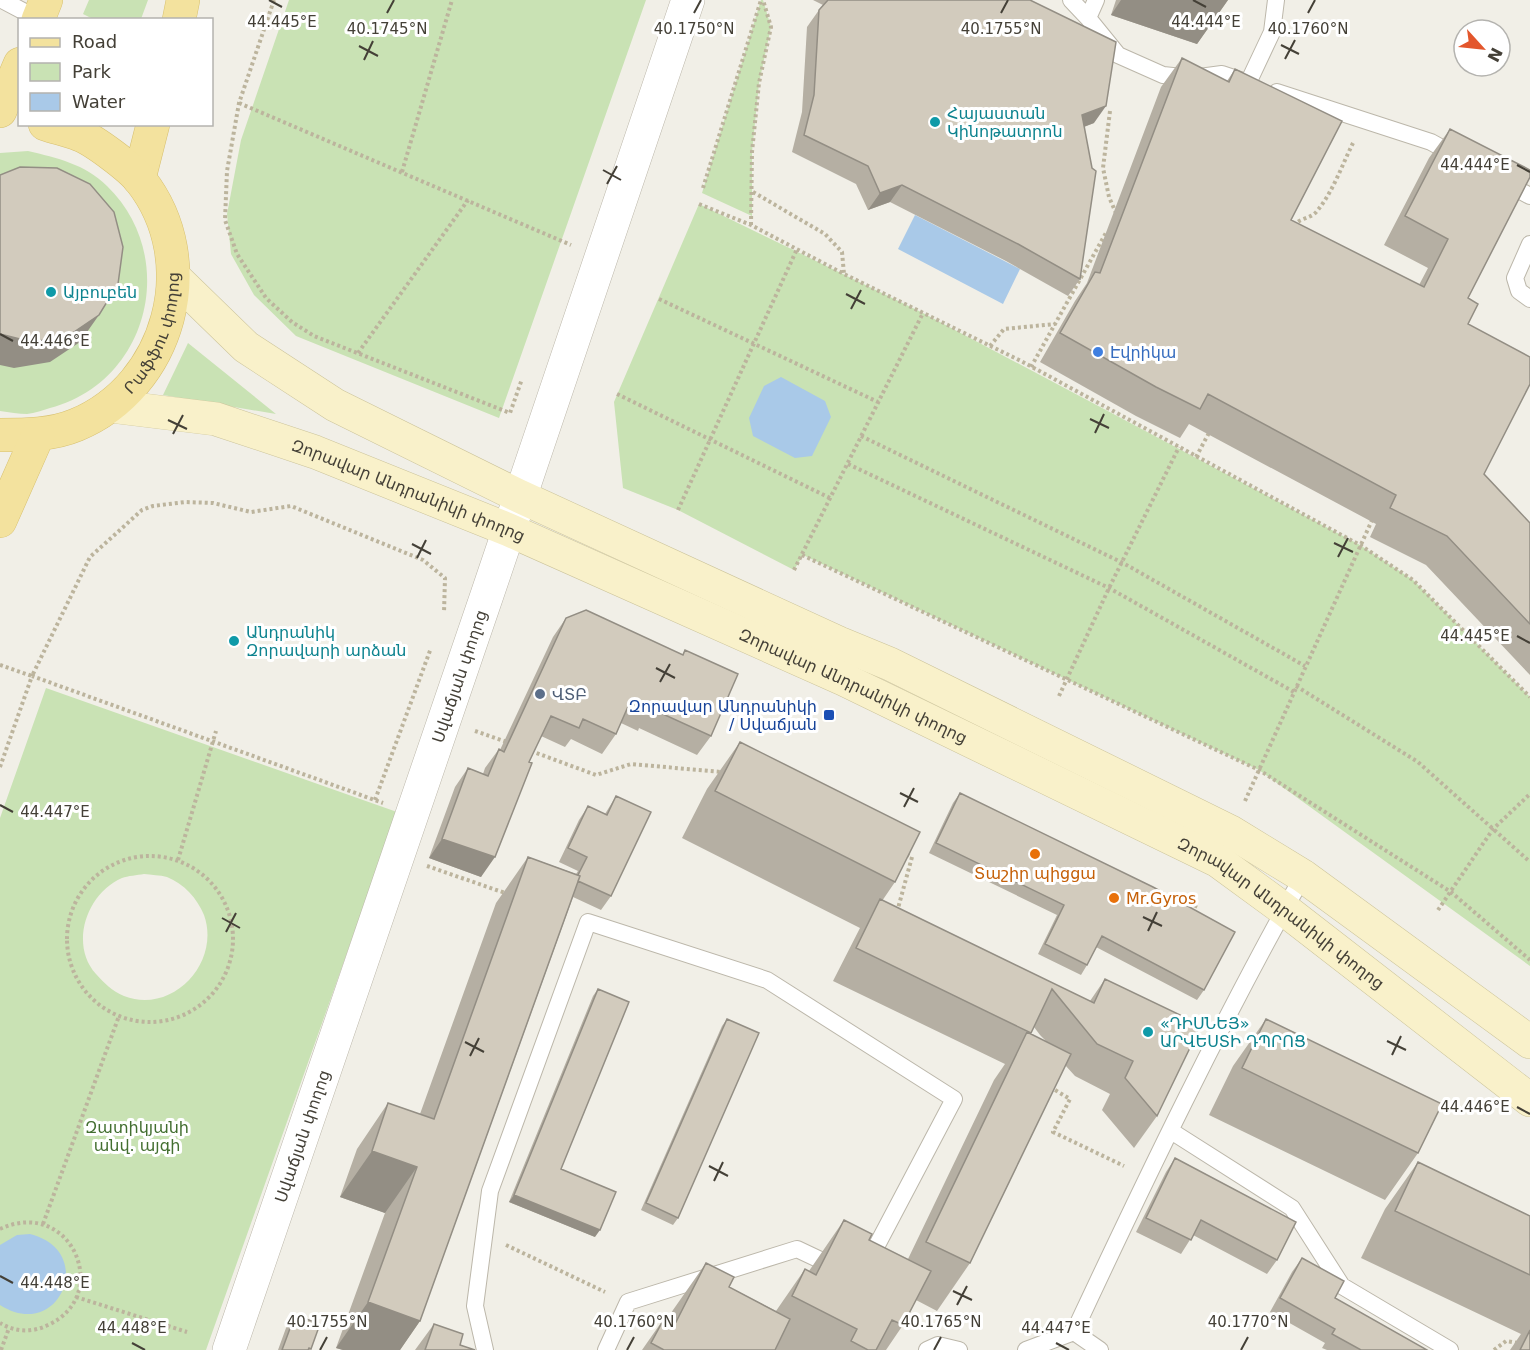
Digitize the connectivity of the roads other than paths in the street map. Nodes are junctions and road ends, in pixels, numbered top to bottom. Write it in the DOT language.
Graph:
graph roads {
  1 [pos="2,0"];
  2 [pos="46,0"];
  3 [pos="183,0"];
  4 [pos="688,0"];
  5 [pos="1071,0"];
  6 [pos="1096,0"];
  7 [pos="1276,0"];
  8 [pos="36,18"];
  9 [pos="38,18"];
  10 [pos="178,18"];
  11 [pos="1088,18"];
  12 [pos="18,69"];
  13 [pos="1248,83"];
  14 [pos="0,111"];
  15 [pos="0,123"];
  16 [pos="18,123"];
  17 [pos="52,126"];
  18 [pos="152,126"];
  19 [pos="1470,164"];
  20 [pos="1490,175"];
  21 [pos="139,178"];
  22 [pos="1530,196"];
  23 [pos="1530,244"];
  24 [pos="175,278"];
  25 [pos="1530,299"];
  26 [pos="110,406"];
  27 [pos="0,435"];
  28 [pos="38,435"];
  29 [pos="519,496"];
  30 [pos="0,521"];
  31 [pos="509,530"];
  32 [pos="1304,876"];
  33 [pos="1285,910"];
  34 [pos="1530,1042"];
  35 [pos="1530,1100"];
  36 [pos="1170,1131"];
  37 [pos="1074,1332"];
  38 [pos="229,1350"];
  39 [pos="485,1350"];
  40 [pos="606,1350"];
  41 [pos="927,1350"];
  42 [pos="959,1350"];
  43 [pos="1026,1350"];
  44 [pos="1100,1350"];
  45 [pos="1450,1350"];
  1 -- 8 [label="lane"];
  2 -- 9 [label="main road"];
  3 -- 10 [label="main road"];
  4 -- 29 [label="street, Սվաճյան փողոց"];
  5 -- 11 [label="lane"];
  6 -- 11 [label="lane"];
  7 -- 13 [label="lane"];
  11 -- 13 [label="lane"];
  12 -- 14 [label="main road"];
  13 -- 19 [label="lane"];
  15 -- 16 [label="main road"];
  17 -- 21 [label="main road, Րաֆֆու փողոց"];
  18 -- 21 [label="main road"];
  20 -- 22 [label="lane"];
  21 -- 24 [label="main road, Րաֆֆու փողոց"];
  23 -- 25 [label="lane"];
  24 -- 26 [label="main road, Րաֆֆու փողոց"];
  24 -- 29 [label="main road, Զորավար Անդրանիկի փողոց"];
  26 -- 28 [label="main road, Րաֆֆու փողոց"];
  26 -- 31 [label="main road, Զորավար Անդրանիկի փողոց"];
  27 -- 28 [label="main road, Րաֆֆու փողոց"];
  28 -- 30 [label="main road"];
  29 -- 31 [label="street, Սվաճյան փողոց"];
  29 -- 32 [label="main road, Զորավար Անդրանիկի փողոց"];
  31 -- 33 [label="main road, Զորավար Անդրանիկի փողոց"];
  31 -- 38 [label="street, Սվաճյան փողոց"];
  32 -- 33 [label="lane"];
  32 -- 34 [label="main road, Զորավար Անդրանիկի փողոց"];
  33 -- 35 [label="main road, Զորավար Անդրանիկի փողոց"];
  33 -- 36 [label="lane"];
  36 -- 37 [label="lane"];
  36 -- 45 [label="lane"];
  37 -- 43 [label="lane"];
  37 -- 44 [label="lane"];
  39 -- 40 [label="lane"];
  41 -- 42 [label="lane"];
}
